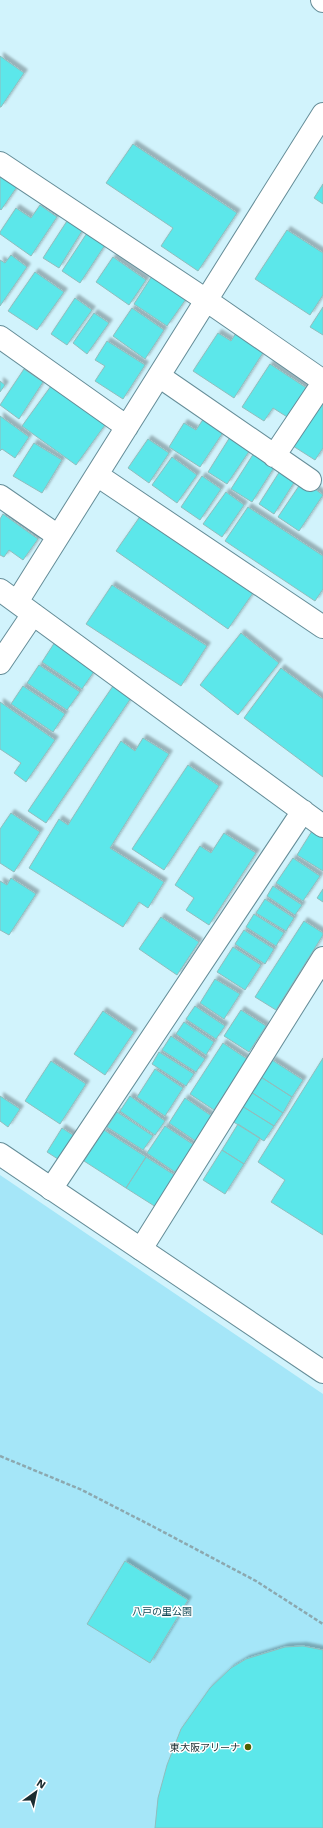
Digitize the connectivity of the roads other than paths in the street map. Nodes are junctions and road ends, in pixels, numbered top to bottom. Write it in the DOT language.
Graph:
graph roads {
  1 [pos="323,114"];
  2 [pos="0,164"];
  3 [pos="206,300"];
  4 [pos="0,337"];
  5 [pos="159,376"];
  6 [pos="323,382"];
  7 [pos="127,427"];
  8 [pos="274,456"];
  9 [pos="97,475"];
  10 [pos="310,480"];
  11 [pos="0,496"];
  12 [pos="58,536"];
  13 [pos="0,590"];
  14 [pos="25,608"];
  15 [pos="323,627"];
  16 [pos="0,663"];
  17 [pos="303,812"];
  18 [pos="323,826"];
  19 [pos="323,958"];
  20 [pos="0,1154"];
  21 [pos="51,1190"];
  22 [pos="141,1249"];
  23 [pos="323,1372"];
  1 -- 3 [label="street"];
  2 -- 3 [label="street"];
  3 -- 5 [label="street"];
  3 -- 6 [label="street"];
  4 -- 7 [label="street"];
  5 -- 7 [label="street"];
  5 -- 8 [label="street"];
  6 -- 8 [label="street"];
  7 -- 9 [label="street"];
  8 -- 10 [label="street"];
  9 -- 12 [label="street"];
  9 -- 15 [label="street"];
  11 -- 12 [label="street"];
  12 -- 14 [label="street"];
  13 -- 14 [label="street"];
  14 -- 16 [label="street"];
  14 -- 17 [label="street"];
  17 -- 18 [label="street"];
  17 -- 21 [label="street"];
  19 -- 22 [label="street"];
  20 -- 21 [label="street"];
  21 -- 22 [label="street"];
  22 -- 23 [label="street"];
}
